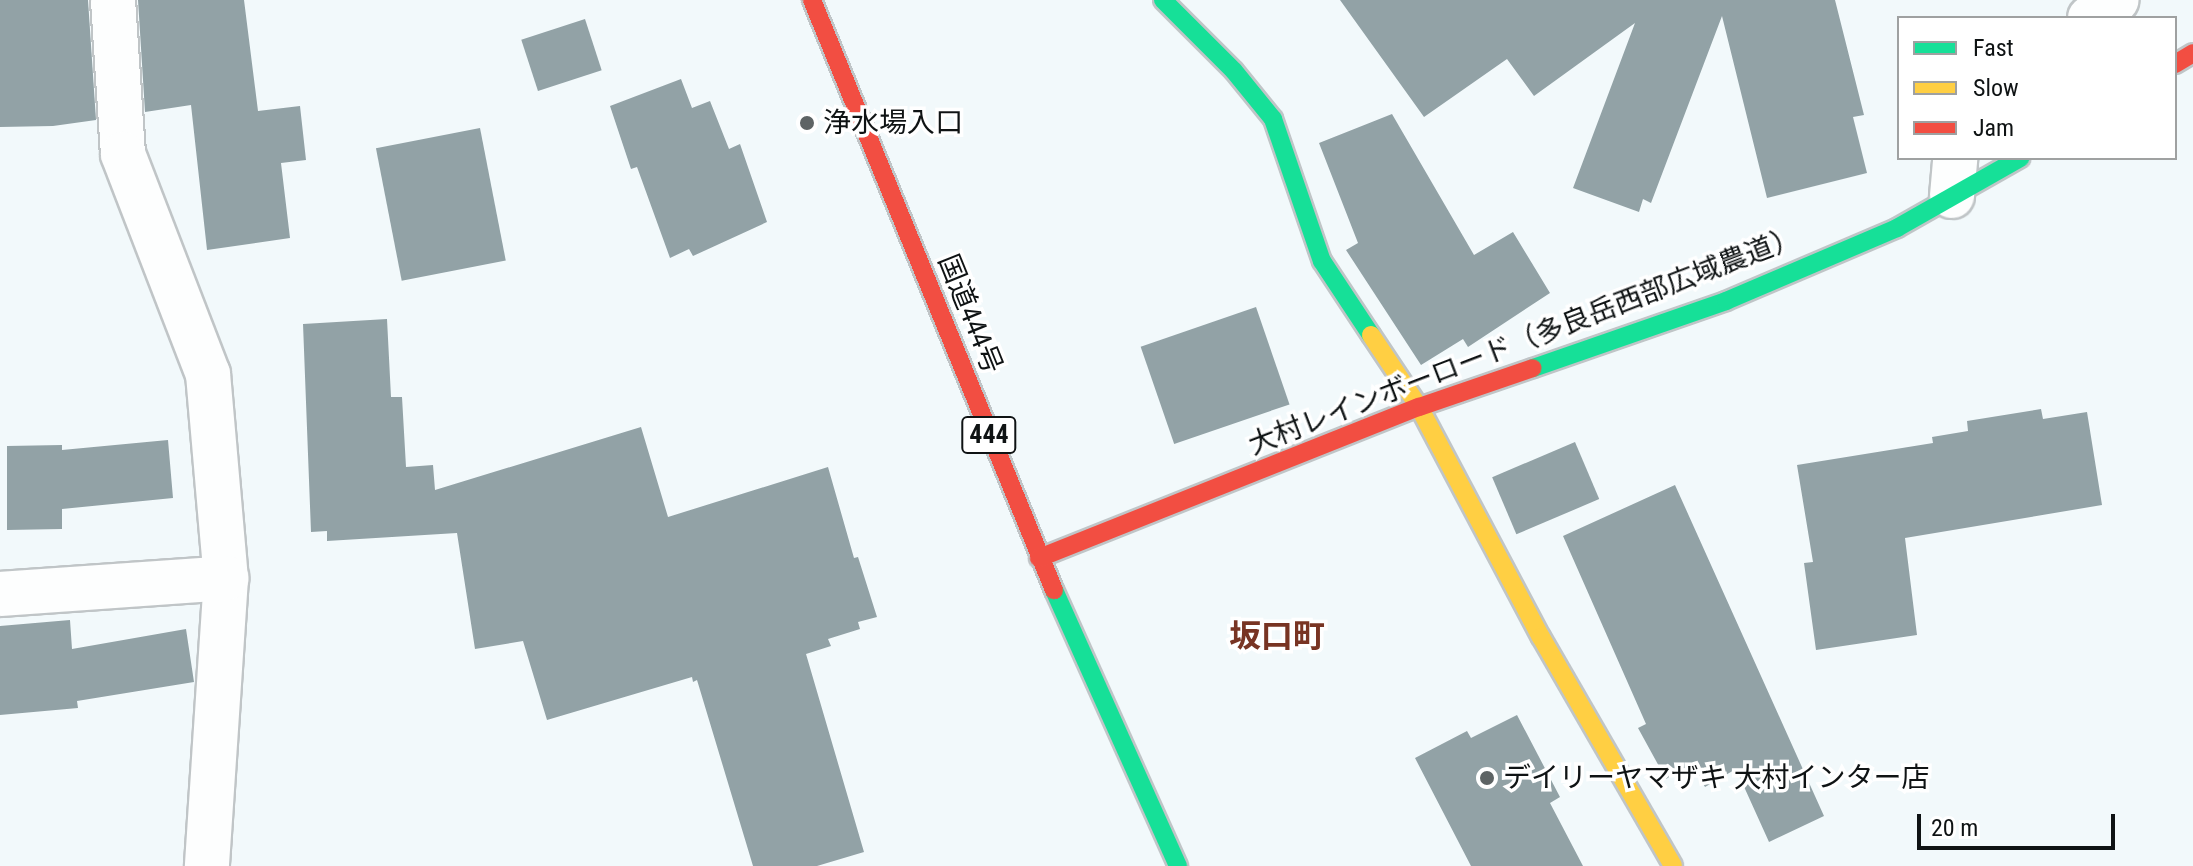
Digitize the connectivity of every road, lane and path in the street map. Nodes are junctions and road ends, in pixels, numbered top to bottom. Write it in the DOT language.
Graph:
graph roads {
  1 [pos="113,0"];
  2 [pos="812,0"];
  3 [pos="1163,0"];
  4 [pos="2117,0"];
  5 [pos="2093,16"];
  6 [pos="2013,160"];
  7 [pos="1953,177"];
  8 [pos="1419,407"];
  9 [pos="1039,558"];
  10 [pos="226,578"];
  11 [pos="0,594"];
  12 [pos="207,866"];
  13 [pos="1178,866"];
  14 [pos="1673,866"];
  1 -- 10 [label="street"];
  2 -- 9 [label="main road, 国道444号 / 444"];
  3 -- 8 [label="main road"];
  4 -- 5 [label="street"];
  6 -- 7 [label="main road, 大村レインボーロード（多良岳西部広域農道）"];
  7 -- 8 [label="main road, 大村レインボーロード（多良岳西部広域農道）"];
  8 -- 9 [label="main road, 大村レインボーロード（多良岳西部広域農道）"];
  8 -- 14 [label="main road"];
  9 -- 13 [label="main road, 国道444号 / 444"];
  10 -- 11 [label="street"];
  10 -- 12 [label="street"];
}
